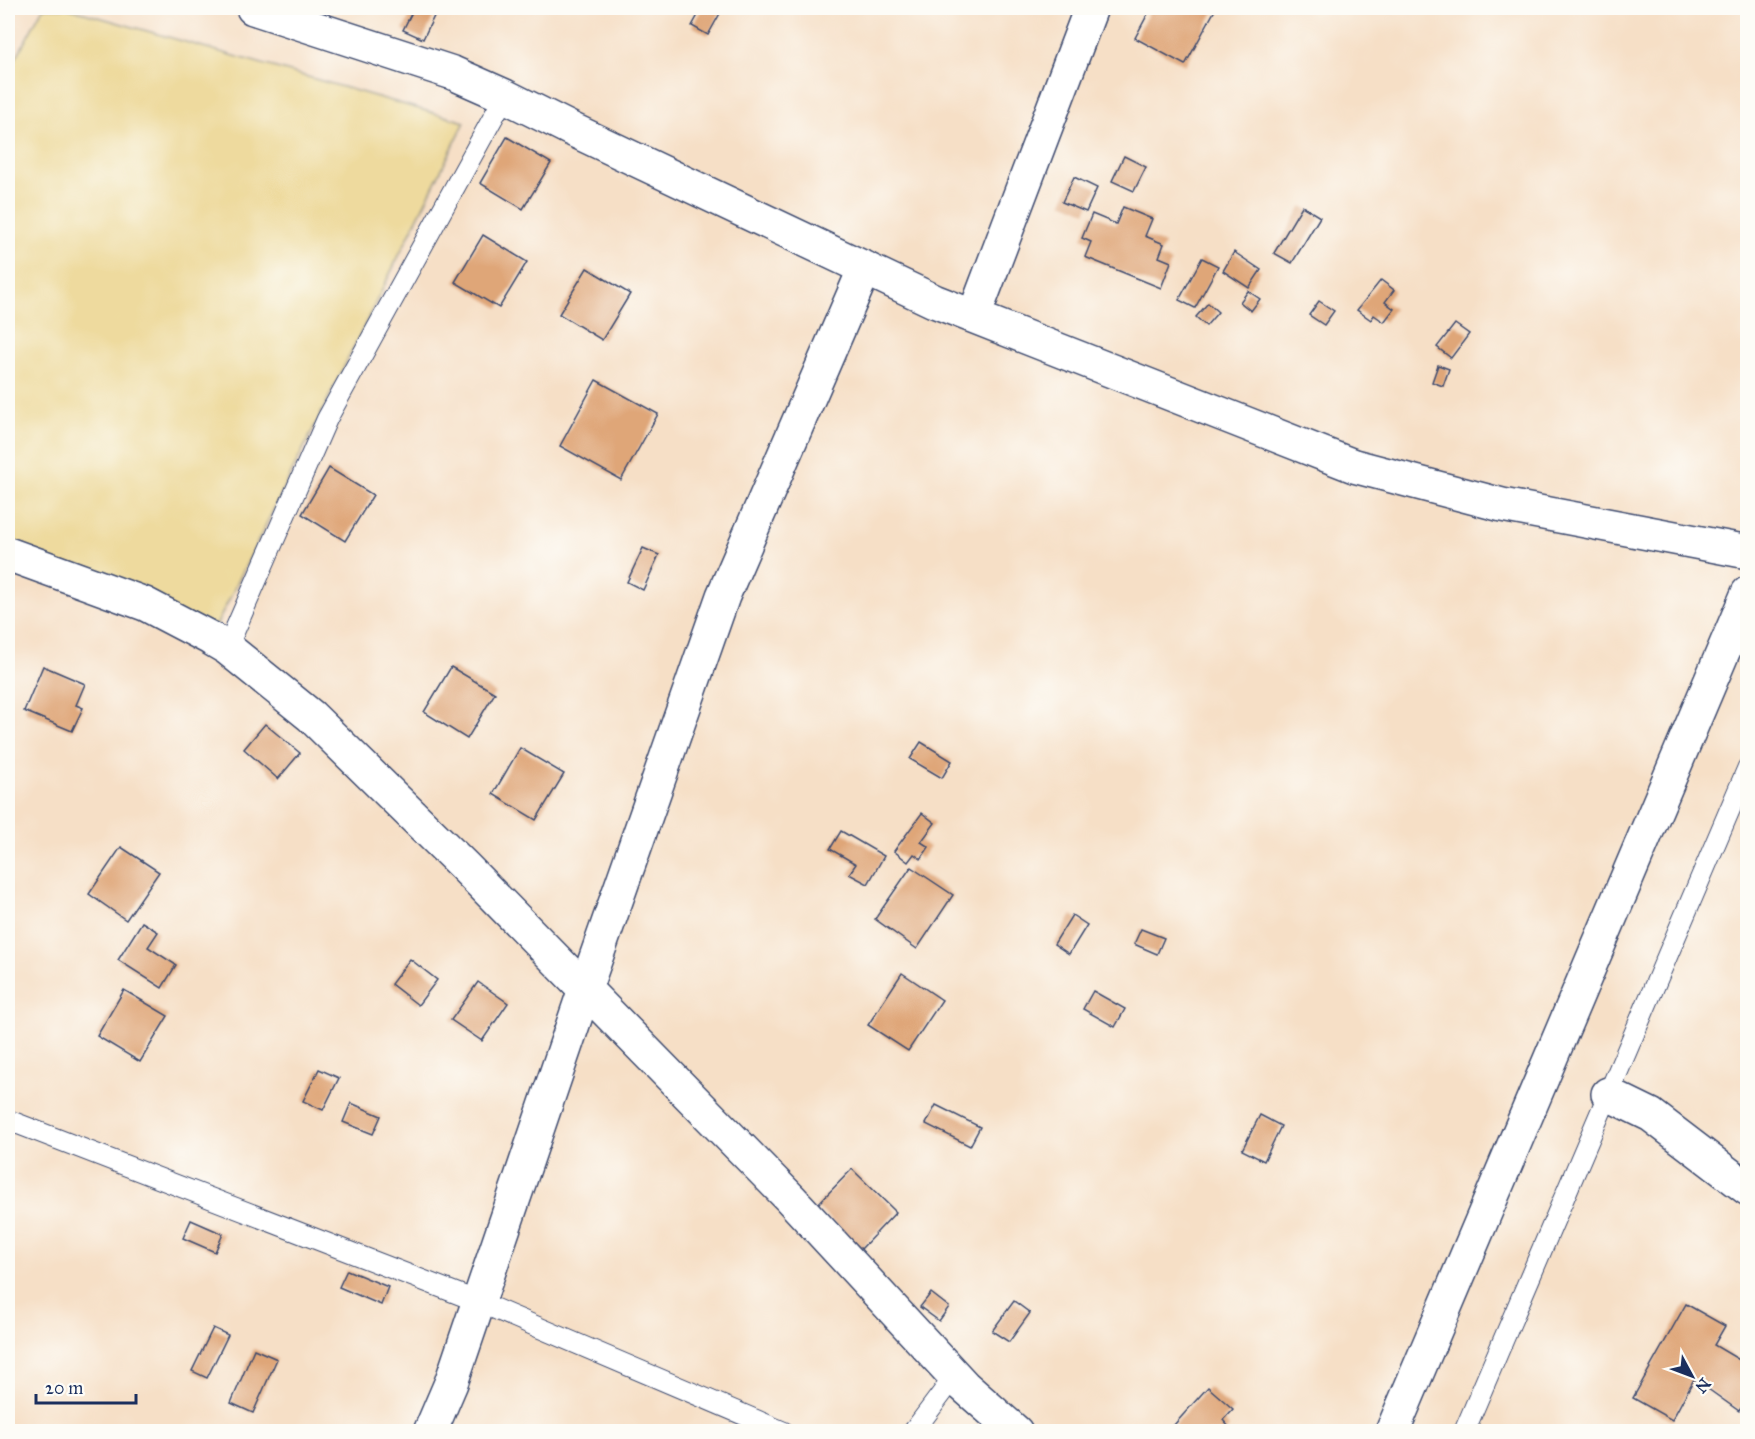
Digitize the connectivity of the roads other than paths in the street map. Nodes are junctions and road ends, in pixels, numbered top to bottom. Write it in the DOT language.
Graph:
graph roads {
  1 [pos="252,8"];
  2 [pos="1085,13"];
  3 [pos="505,96"];
  4 [pos="865,268"];
  5 [pos="974,316"];
  6 [pos="1748,552"];
  7 [pos="8,554"];
  8 [pos="1748,593"];
  9 [pos="227,648"];
  10 [pos="1748,767"];
  11 [pos="585,989"];
  12 [pos="1608,1094"];
  13 [pos="8,1120"];
  14 [pos="1748,1189"];
  15 [pos="478,1302"];
  16 [pos="954,1376"];
  17 [pos="430,1431"];
  18 [pos="784,1431"];
  19 [pos="913,1431"];
  20 [pos="1016,1431"];
  21 [pos="1392,1431"];
  22 [pos="1464,1431"];
  1 -- 3 [label="main road"];
  2 -- 5 [label="main road"];
  3 -- 4 [label="main road"];
  3 -- 9 [label="lane"];
  4 -- 5 [label="main road"];
  4 -- 11 [label="main road"];
  5 -- 6 [label="main road"];
  7 -- 9 [label="main road"];
  8 -- 21 [label="main road"];
  9 -- 11 [label="main road"];
  10 -- 12 [label="lane"];
  11 -- 15 [label="main road"];
  11 -- 16 [label="main road"];
  12 -- 14 [label="main road"];
  12 -- 22 [label="lane"];
  13 -- 15 [label="lane"];
  15 -- 17 [label="main road"];
  15 -- 18 [label="lane"];
  16 -- 19 [label="lane"];
  16 -- 20 [label="main road"];
}
